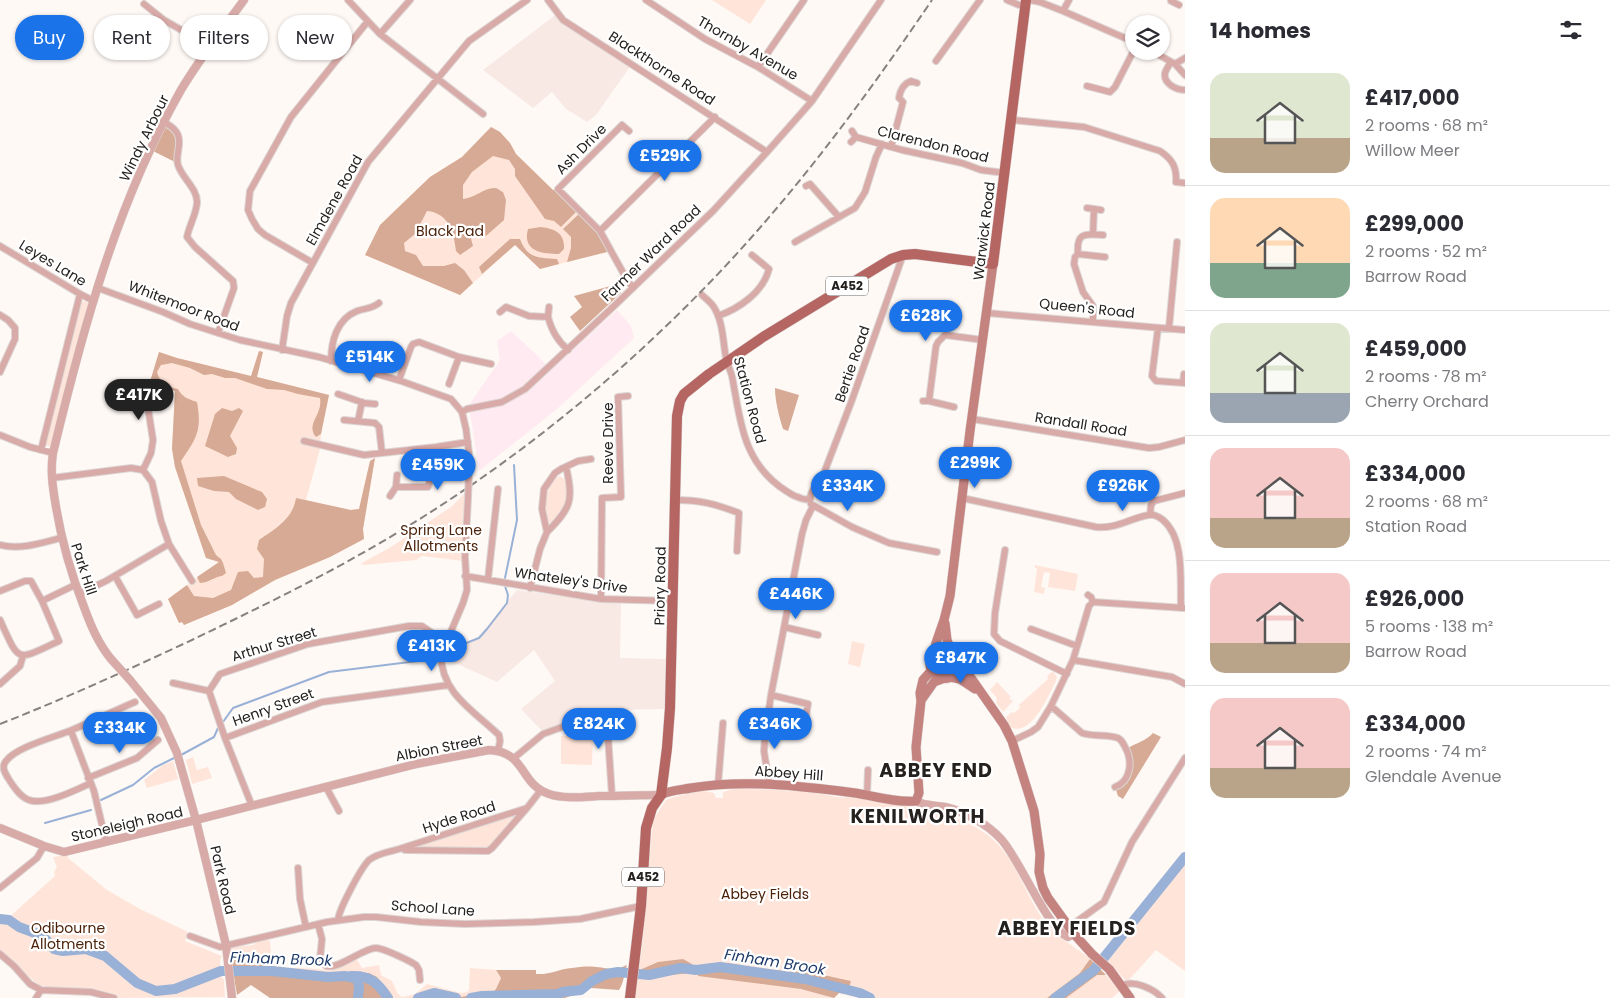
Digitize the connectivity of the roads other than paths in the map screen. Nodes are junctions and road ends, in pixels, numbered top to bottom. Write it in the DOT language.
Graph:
graph roads {
  1 [pos="244,0"];
  2 [pos="348,0"];
  3 [pos="410,0"];
  4 [pos="527,0"];
  5 [pos="548,0"];
  6 [pos="646,0"];
  7 [pos="804,0"];
  8 [pos="881,0"];
  9 [pos="980,0"];
  10 [pos="1007,0"];
  11 [pos="1069,0"];
  12 [pos="1027,2"];
  13 [pos="144,4"];
  14 [pos="1063,12"];
  15 [pos="233,15"];
  16 [pos="368,21"];
  17 [pos="180,29"];
  18 [pos="380,34"];
  19 [pos="1125,38"];
  20 [pos="1185,58"];
  21 [pos="200,60"];
  22 [pos="1129,60"];
  23 [pos="1168,60"];
  24 [pos="936,61"];
  25 [pos="1173,63"];
  26 [pos="758,66"];
  27 [pos="1185,75"];
  28 [pos="437,78"];
  29 [pos="917,83"];
  30 [pos="1087,86"];
  31 [pos="1185,90"];
  32 [pos="812,101"];
  33 [pos="483,114"];
  34 [pos="715,117"];
  35 [pos="1012,120"];
  36 [pos="164,122"];
  37 [pos="629,131"];
  38 [pos="853,137"];
  39 [pos="882,144"];
  40 [pos="891,146"];
  41 [pos="768,152"];
  42 [pos="1005,173"];
  43 [pos="1185,183"];
  44 [pos="806,186"];
  45 [pos="1094,209"];
  46 [pos="839,217"];
  47 [pos="600,231"];
  48 [pos="1093,234"];
  49 [pos="1103,235"];
  50 [pos="795,242"];
  51 [pos="1177,242"];
  52 [pos="1,248"];
  53 [pos="1078,254"];
  54 [pos="752,255"];
  55 [pos="903,255"];
  56 [pos="1105,257"];
  57 [pos="313,263"];
  58 [pos="993,264"];
  59 [pos="98,288"];
  60 [pos="633,288"];
  61 [pos="80,294"];
  62 [pos="702,295"];
  63 [pos="94,300"];
  64 [pos="379,303"];
  65 [pos="549,307"];
  66 [pos="500,312"];
  67 [pos="987,312"];
  68 [pos="0,315"];
  69 [pos="718,316"];
  70 [pos="548,317"];
  71 [pos="1093,321"];
  72 [pos="1158,328"];
  73 [pos="1169,328"];
  74 [pos="1185,330"];
  75 [pos="218,334"];
  76 [pos="983,340"];
  77 [pos="282,350"];
  78 [pos="568,350"];
  79 [pos="459,357"];
  80 [pos="331,361"];
  81 [pos="726,361"];
  82 [pos="491,364"];
  83 [pos="0,372"];
  84 [pos="1184,374"];
  85 [pos="399,380"];
  86 [pos="1184,383"];
  87 [pos="449,384"];
  88 [pos="338,394"];
  89 [pos="628,396"];
  90 [pos="163,400"];
  91 [pos="362,402"];
  92 [pos="375,404"];
  93 [pos="954,407"];
  94 [pos="462,412"];
  95 [pos="972,419"];
  96 [pos="344,420"];
  97 [pos="358,421"];
  98 [pos="0,435"];
  99 [pos="1185,440"];
  100 [pos="304,441"];
  101 [pos="468,442"];
  102 [pos="436,447"];
  103 [pos="40,450"];
  104 [pos="53,453"];
  105 [pos="382,453"];
  106 [pos="591,459"];
  107 [pos="566,467"];
  108 [pos="142,470"];
  109 [pos="397,476"];
  110 [pos="52,478"];
  111 [pos="396,487"];
  112 [pos="498,489"];
  113 [pos="1185,493"];
  114 [pos="390,496"];
  115 [pos="962,498"];
  116 [pos="675,500"];
  117 [pos="812,503"];
  118 [pos="1150,515"];
  119 [pos="547,532"];
  120 [pos="61,538"];
  121 [pos="168,544"];
  122 [pos="0,545"];
  123 [pos="1005,550"];
  124 [pos="1183,550"];
  125 [pos="736,551"];
  126 [pos="937,552"];
  127 [pos="114,576"];
  128 [pos="465,576"];
  129 [pos="488,579"];
  130 [pos="192,581"];
  131 [pos="74,585"];
  132 [pos="530,588"];
  133 [pos="0,591"];
  134 [pos="79,594"];
  135 [pos="1088,594"];
  136 [pos="601,599"];
  137 [pos="42,601"];
  138 [pos="673,601"];
  139 [pos="1093,602"];
  140 [pos="159,604"];
  141 [pos="1183,608"];
  142 [pos="0,620"];
  143 [pos="944,620"];
  144 [pos="784,627"];
  145 [pos="1031,629"];
  146 [pos="818,635"];
  147 [pos="446,642"];
  148 [pos="1077,646"];
  149 [pos="23,656"];
  150 [pos="932,658"];
  151 [pos="955,659"];
  152 [pos="1073,660"];
  153 [pos="931,671"];
  154 [pos="1067,674"];
  155 [pos="946,678"];
  156 [pos="174,683"];
  157 [pos="0,684"];
  158 [pos="1185,684"];
  159 [pos="449,685"];
  160 [pos="209,691"];
  161 [pos="982,693"];
  162 [pos="771,695"];
  163 [pos="921,701"];
  164 [pos="134,702"];
  165 [pos="1051,706"];
  166 [pos="603,712"];
  167 [pos="806,716"];
  168 [pos="723,723"];
  169 [pos="71,731"];
  170 [pos="623,736"];
  171 [pos="225,738"];
  172 [pos="158,740"];
  173 [pos="1012,741"];
  174 [pos="498,751"];
  175 [pos="514,758"];
  176 [pos="1185,758"];
  177 [pos="868,770"];
  178 [pos="89,781"];
  179 [pos="769,784"];
  180 [pos="718,785"];
  181 [pos="326,786"];
  182 [pos="1115,787"];
  183 [pos="541,790"];
  184 [pos="661,795"];
  185 [pos="867,795"];
  186 [pos="612,796"];
  187 [pos="916,801"];
  188 [pos="252,806"];
  189 [pos="527,808"];
  190 [pos="339,811"];
  191 [pos="196,820"];
  192 [pos="0,828"];
  193 [pos="106,842"];
  194 [pos="44,846"];
  195 [pos="399,850"];
  196 [pos="298,868"];
  197 [pos="0,888"];
  198 [pos="641,906"];
  199 [pos="338,920"];
  200 [pos="318,924"];
  201 [pos="306,927"];
  202 [pos="1071,930"];
  203 [pos="190,936"];
  204 [pos="226,945"];
  205 [pos="0,954"];
  206 [pos="420,980"];
  207 [pos="1122,986"];
  208 [pos="40,990"];
  209 [pos="36,998"];
  210 [pos="114,998"];
  211 [pos="232,998"];
  212 [pos="630,998"];
  213 [pos="1130,998"];
  214 [pos="1162,998"];
  1 -- 15 [label="street, Windy Arbour"];
  2 -- 16 [label="street"];
  3 -- 18 [label="street"];
  4 -- 28 [label="street, Elmdene Road"];
  5 -- 34 [label="street, Blackthorne Road"];
  6 -- 26 [label="street, Thornby Avenue"];
  7 -- 26 [label="street"];
  8 -- 32 [label="street, Farmer Ward Road"];
  9 -- 24 [label="street"];
  10 -- 12 [label="street"];
  11 -- 14 [label="street"];
  12 -- 14 [label="street"];
  12 -- 35 [label="main road, Warwick Road"];
  13 -- 17 [label="street"];
  14 -- 19 [label="street"];
  16 -- 18 [label="street"];
  16 -- 57 [label="street"];
  18 -- 28 [label="street"];
  20 -- 25 [label="street"];
  21 -- 36 [label="street, Windy Arbour"];
  22 -- 30 [label="street"];
  23 -- 25 [label="street"];
  25 -- 27 [label="street"];
  25 -- 31 [label="street"];
  26 -- 32 [label="street, Thornby Avenue"];
  28 -- 33 [label="street"];
  28 -- 57 [label="street, Elmdene Road"];
  29 -- 40 [label="street"];
  32 -- 41 [label="street, Farmer Ward Road"];
  34 -- 41 [label="street, Blackthorne Road"];
  34 -- 47 [label="street"];
  35 -- 42 [label="main road, Warwick Road"];
  35 -- 43 [label="street"];
  36 -- 59 [label="street, Windy Arbour"];
  36 -- 75 [label="street"];
  37 -- 47 [label="street, Ash Drive"];
  38 -- 39 [label="street, Clarendon Road"];
  39 -- 40 [label="street, Clarendon Road"];
  39 -- 46 [label="street"];
  40 -- 42 [label="street, Clarendon Road"];
  41 -- 60 [label="street, Farmer Ward Road"];
  42 -- 58 [label="main road, Warwick Road"];
  44 -- 46 [label="street"];
  45 -- 48 [label="street"];
  46 -- 50 [label="street"];
  47 -- 60 [label="street"];
  48 -- 49 [label="street"];
  48 -- 53 [label="street"];
  51 -- 73 [label="street"];
  52 -- 61 [label="street, Leyes Lane"];
  53 -- 56 [label="street"];
  53 -- 71 [label="street"];
  54 -- 69 [label="street"];
  55 -- 58 [label="main road, A452"];
  55 -- 81 [label="main road, A452"];
  55 -- 117 [label="street, Bertie Road"];
  57 -- 77 [label="street, Elmdene Road"];
  58 -- 67 [label="main road, Warwick Road"];
  59 -- 63 [label="street, Windy Arbour"];
  59 -- 75 [label="street, Whitemoor Road"];
  60 -- 78 [label="street, Farmer Ward Road"];
  61 -- 63 [label="street, Leyes Lane"];
  61 -- 103 [label="street"];
  62 -- 69 [label="street"];
  63 -- 104 [label="street, Park Hill"];
  64 -- 80 [label="street"];
  65 -- 70 [label="street"];
  66 -- 70 [label="street"];
  67 -- 71 [label="street, Queen's Road"];
  67 -- 76 [label="main road, Warwick Road"];
  68 -- 83 [label="street"];
  69 -- 81 [label="street, Station Road"];
  70 -- 78 [label="street"];
  71 -- 72 [label="street, Queen's Road"];
  72 -- 73 [label="street, Queen's Road"];
  72 -- 86 [label="street"];
  73 -- 74 [label="street, Queen's Road"];
  75 -- 77 [label="street, Whitemoor Road"];
  76 -- 93 [label="street"];
  76 -- 95 [label="main road, Warwick Road"];
  77 -- 80 [label="street, Whitemoor Road"];
  78 -- 94 [label="street, Farmer Ward Road"];
  79 -- 82 [label="street"];
  79 -- 85 [label="street"];
  79 -- 87 [label="street"];
  80 -- 85 [label="street, Whitemoor Road"];
  81 -- 116 [label="main road, Priory Road / A452"];
  81 -- 117 [label="street, Station Road"];
  84 -- 86 [label="street"];
  85 -- 94 [label="street, Whitemoor Road"];
  88 -- 91 [label="street"];
  89 -- 136 [label="street, Reeve Drive"];
  90 -- 108 [label="street"];
  91 -- 92 [label="street"];
  91 -- 97 [label="street"];
  94 -- 101 [label="street"];
  95 -- 99 [label="street, Randall Road"];
  95 -- 115 [label="main road, Warwick Road"];
  96 -- 97 [label="street"];
  97 -- 105 [label="street"];
  98 -- 103 [label="street"];
  100 -- 105 [label="street"];
  101 -- 102 [label="street"];
  101 -- 128 [label="street, bridge"];
  102 -- 105 [label="street"];
  102 -- 111 [label="street"];
  103 -- 104 [label="street"];
  104 -- 110 [label="street, Park Hill"];
  106 -- 107 [label="street"];
  107 -- 119 [label="street"];
  107 -- 119 [label="street"];
  108 -- 110 [label="street"];
  108 -- 121 [label="street"];
  109 -- 111 [label="street"];
  110 -- 120 [label="street, Park Hill"];
  111 -- 114 [label="street"];
  112 -- 129 [label="street"];
  113 -- 118 [label="street"];
  115 -- 118 [label="street"];
  115 -- 143 [label="main road, Warwick Road"];
  116 -- 125 [label="street"];
  116 -- 138 [label="main road, Priory Road / A452"];
  117 -- 126 [label="street, Station Road"];
  117 -- 144 [label="street"];
  118 -- 124 [label="street"];
  119 -- 132 [label="street"];
  120 -- 122 [label="street"];
  120 -- 131 [label="street, Park Hill"];
  121 -- 127 [label="street"];
  121 -- 130 [label="street"];
  123 -- 154 [label="street"];
  124 -- 141 [label="street"];
  127 -- 134 [label="street"];
  127 -- 140 [label="street"];
  128 -- 129 [label="street, Whateley's Drive"];
  128 -- 147 [label="street"];
  129 -- 132 [label="street, Whateley's Drive"];
  131 -- 134 [label="street, Park Hill"];
  131 -- 137 [label="street"];
  132 -- 136 [label="street, Whateley's Drive"];
  133 -- 137 [label="street"];
  134 -- 191 [label="street, Park Hill, bridge"];
  135 -- 139 [label="street"];
  136 -- 138 [label="street, Whateley's Drive"];
  137 -- 149 [label="street"];
  138 -- 184 [label="main road, Priory Road / A452"];
  139 -- 141 [label="street"];
  139 -- 148 [label="street"];
  142 -- 149 [label="street"];
  143 -- 150 [label="main road, Warwick Road"];
  143 -- 151 [label="main road"];
  144 -- 146 [label="street"];
  144 -- 162 [label="street"];
  145 -- 148 [label="street"];
  147 -- 159 [label="street"];
  147 -- 160 [label="street, Arthur Street"];
  148 -- 152 [label="street"];
  149 -- 157 [label="street"];
  150 -- 151 [label="main road"];
  150 -- 153 [label="main road"];
  151 -- 155 [label="main road"];
  151 -- 161 [label="main road"];
  152 -- 154 [label="street"];
  152 -- 158 [label="street"];
  153 -- 155 [label="main road"];
  153 -- 163 [label="main road"];
  154 -- 165 [label="street"];
  155 -- 161 [label="main road"];
  155 -- 163 [label="main road"];
  156 -- 160 [label="street"];
  159 -- 171 [label="street, Henry Street"];
  159 -- 174 [label="street"];
  160 -- 171 [label="street"];
  161 -- 173 [label="main road"];
  162 -- 167 [label="street"];
  162 -- 179 [label="street"];
  163 -- 187 [label="main road"];
  164 -- 169 [label="street"];
  165 -- 173 [label="street"];
  165 -- 182 [label="street"];
  166 -- 175 [label="street"];
  168 -- 180 [label="street"];
  169 -- 178 [label="street"];
  169 -- 178 [label="street"];
  170 -- 186 [label="street"];
  171 -- 188 [label="street"];
  172 -- 178 [label="street"];
  173 -- 202 [label="main road"];
  174 -- 175 [label="street, Albion Street"];
  174 -- 181 [label="street, Albion Street"];
  175 -- 183 [label="street"];
  176 -- 202 [label="street"];
  177 -- 185 [label="street"];
  178 -- 193 [label="street"];
  179 -- 180 [label="main road, Abbey Hill"];
  179 -- 185 [label="main road, Abbey Hill"];
  180 -- 184 [label="main road, Abbey Hill"];
  181 -- 188 [label="street, Albion Street"];
  181 -- 190 [label="street"];
  183 -- 186 [label="street"];
  183 -- 189 [label="street, Hyde Road"];
  184 -- 186 [label="street"];
  184 -- 198 [label="main road, A452"];
  185 -- 187 [label="main road, Abbey Hill"];
  187 -- 202 [label="street"];
  188 -- 191 [label="street, Albion Street"];
  189 -- 195 [label="street, Hyde Road"];
  189 -- 195 [label="street, Hyde Road"];
  191 -- 193 [label="street, Stoneleigh Road"];
  191 -- 204 [label="street, Park Road"];
  192 -- 194 [label="street"];
  193 -- 194 [label="street, Stoneleigh Road"];
  194 -- 197 [label="street"];
  195 -- 199 [label="street, Hyde Road"];
  196 -- 201 [label="street"];
  198 -- 199 [label="street, School Lane"];
  198 -- 212 [label="main road, A452"];
  199 -- 200 [label="street, School Lane"];
  200 -- 201 [label="street, School Lane"];
  200 -- 206 [label="street"];
  201 -- 204 [label="street, School Lane"];
  202 -- 207 [label="main road"];
  203 -- 204 [label="street"];
  204 -- 211 [label="street, Park Road"];
  205 -- 208 [label="street"];
  207 -- 213 [label="main road"];
  207 -- 214 [label="street"];
  208 -- 209 [label="street"];
  208 -- 210 [label="street"];
}
